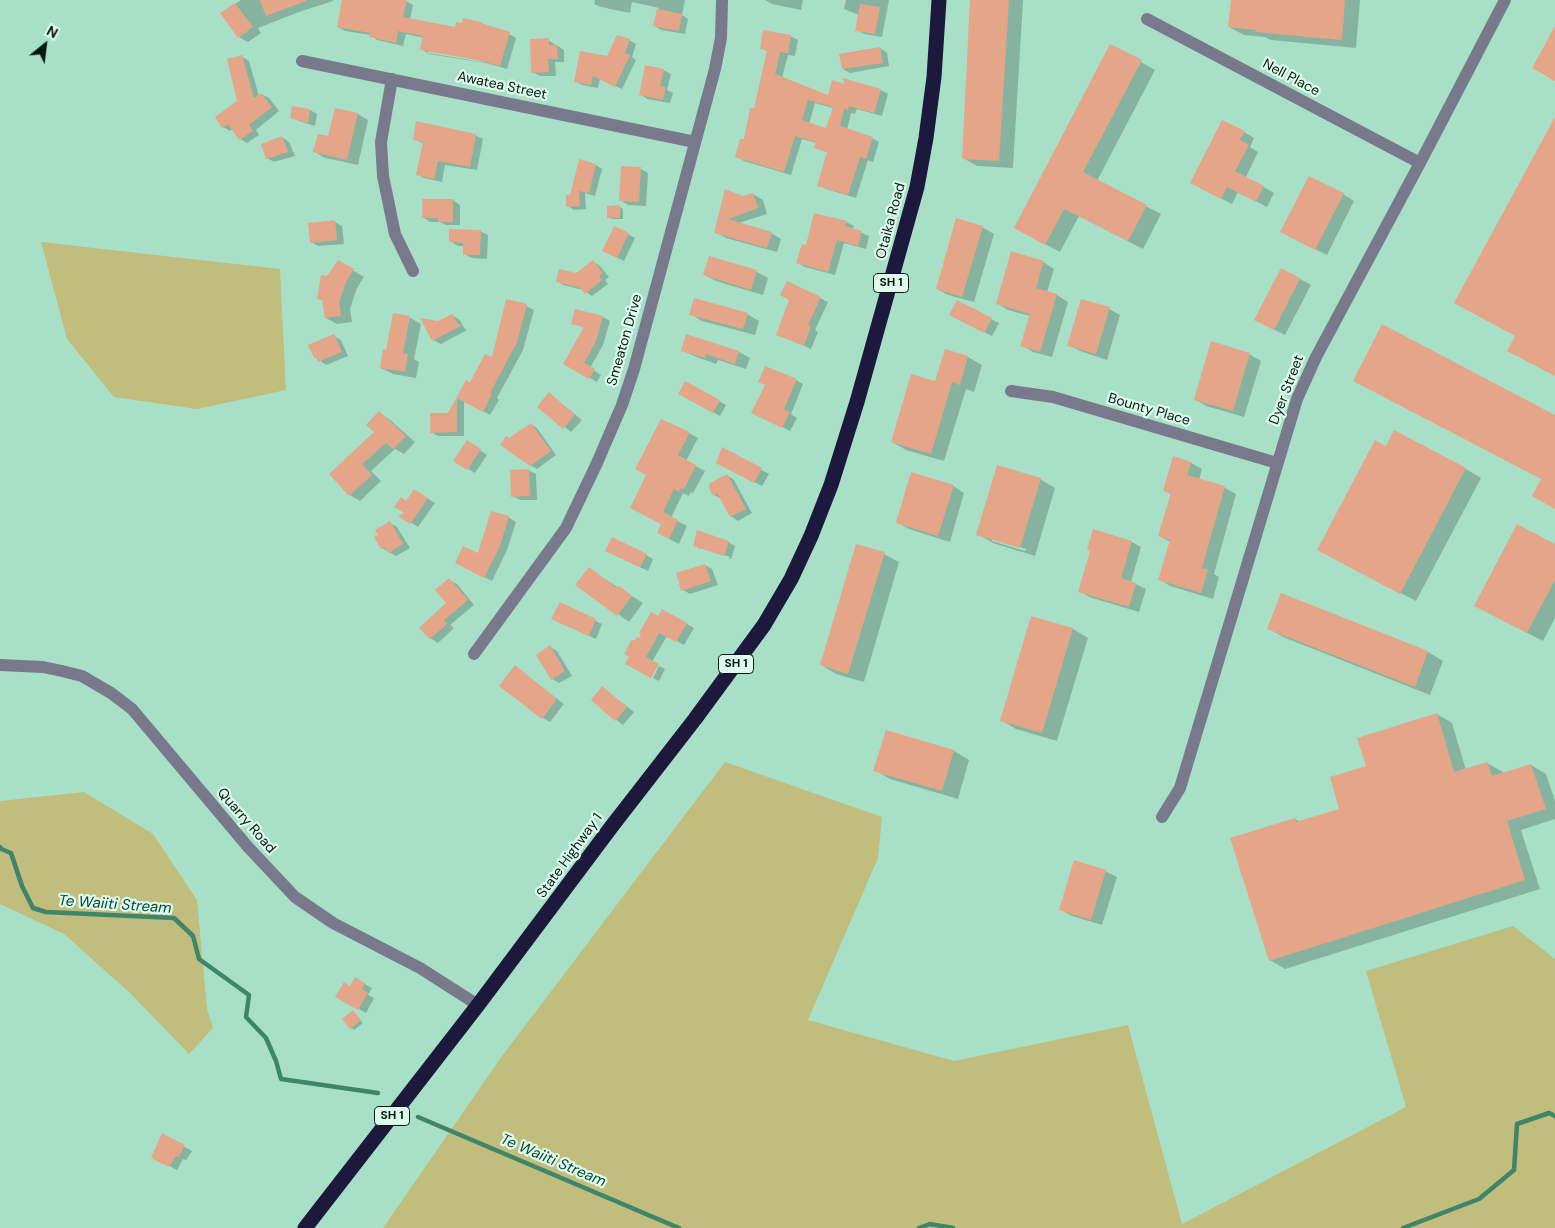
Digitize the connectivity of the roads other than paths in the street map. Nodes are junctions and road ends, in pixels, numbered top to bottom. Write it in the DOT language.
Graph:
graph roads {
  1 [pos="722,0"];
  2 [pos="941,0"];
  3 [pos="1505,0"];
  4 [pos="1148,19"];
  5 [pos="302,61"];
  6 [pos="392,79"];
  7 [pos="695,142"];
  8 [pos="1420,163"];
  9 [pos="413,271"];
  10 [pos="1011,391"];
  11 [pos="1277,463"];
  12 [pos="831,485"];
  13 [pos="474,654"];
  14 [pos="0,666"];
  15 [pos="1162,817"];
  16 [pos="478,1005"];
  17 [pos="305,1228"];
  1 -- 7 [label="street, Smeaton Drive"];
  2 -- 12 [label="highway, Otaika Road / SH 1"];
  3 -- 8 [label="street, Dyer Street"];
  4 -- 8 [label="street, Nell Place"];
  5 -- 6 [label="street, Awatea Street"];
  6 -- 7 [label="street, Awatea Street"];
  6 -- 9 [label="street"];
  7 -- 13 [label="street, Smeaton Drive"];
  8 -- 11 [label="street, Dyer Street"];
  10 -- 11 [label="street, Bounty Place"];
  11 -- 15 [label="street, Dyer Street"];
  12 -- 16 [label="highway, State Highway 1 / SH 1"];
  14 -- 16 [label="street, Quarry Road"];
  16 -- 17 [label="highway, State Highway 1 / SH 1"];
}
